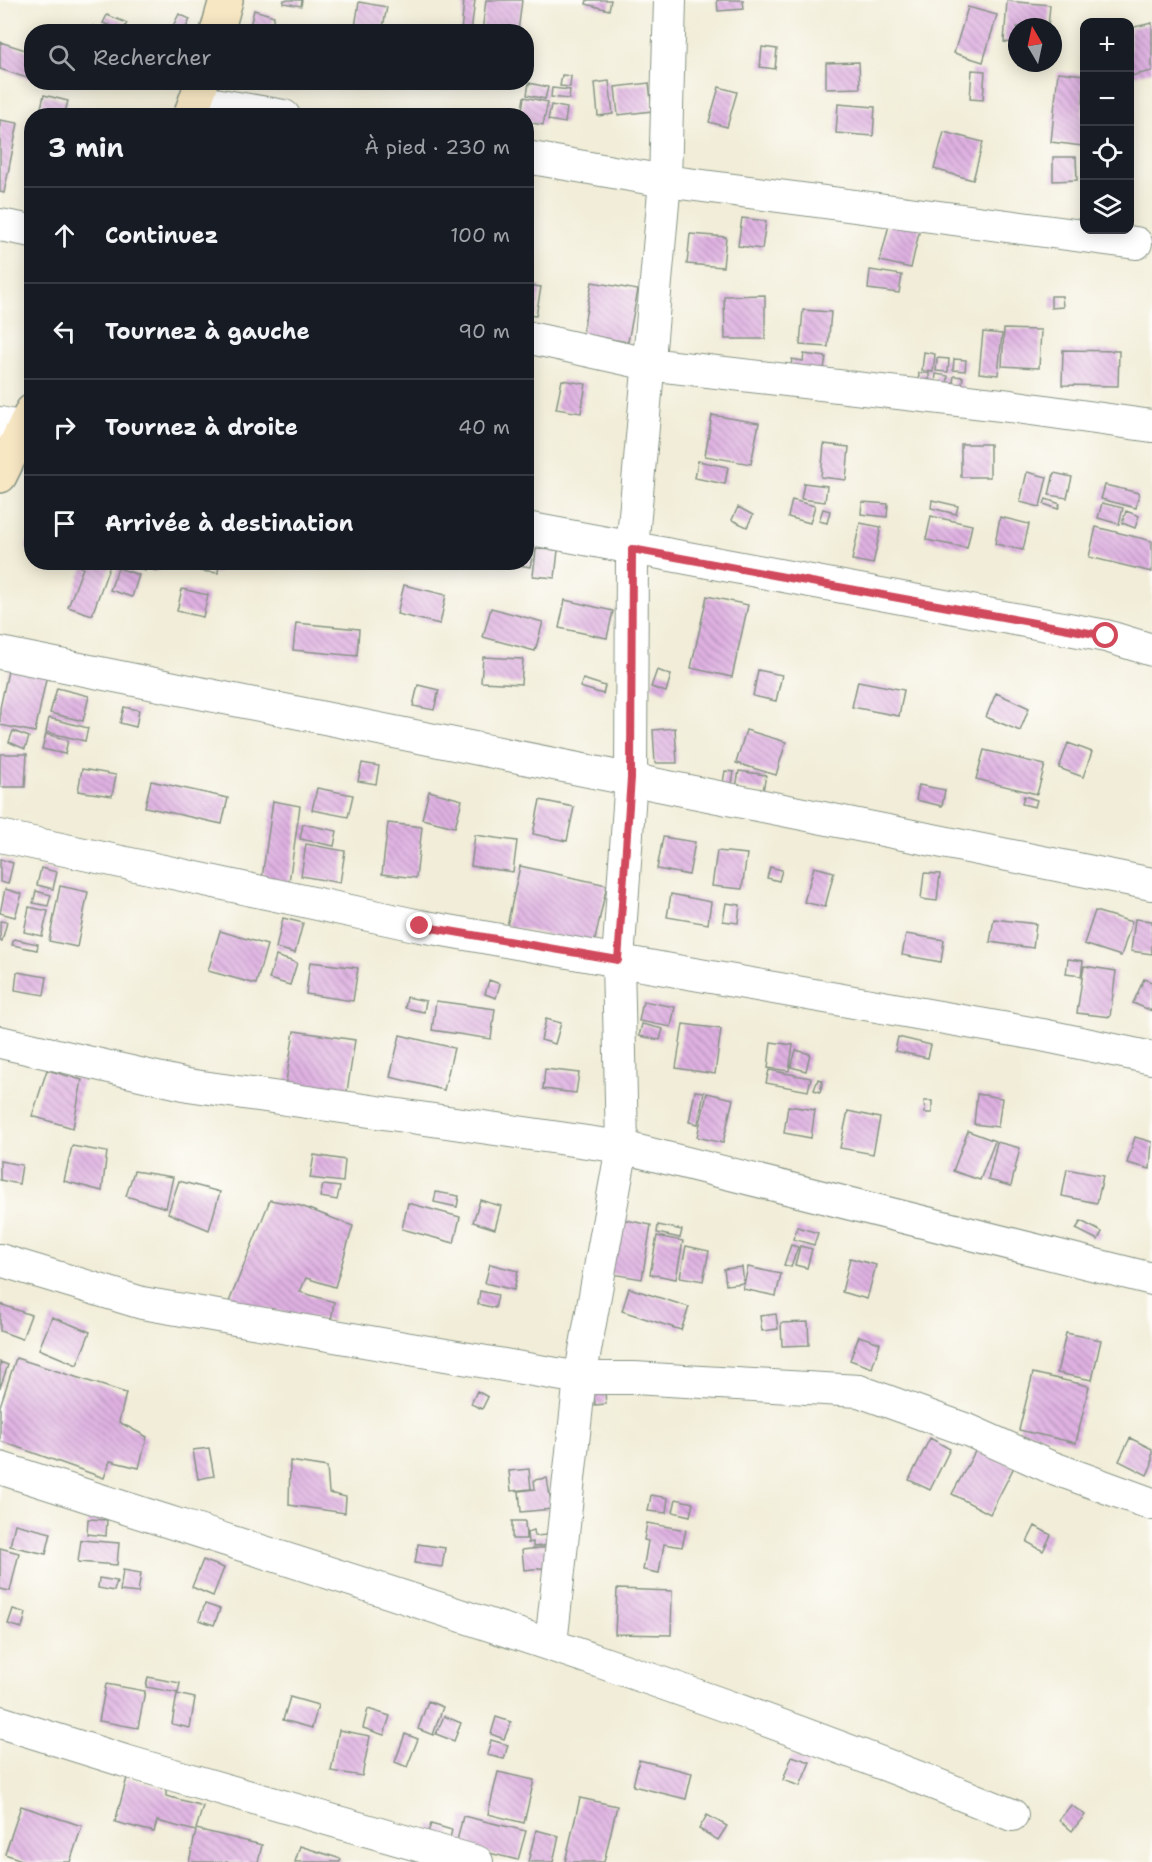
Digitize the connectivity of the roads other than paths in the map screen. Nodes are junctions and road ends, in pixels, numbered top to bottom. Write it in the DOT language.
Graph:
graph roads {
  1 [pos="226,0"];
  2 [pos="670,0"];
  3 [pos="219,24"];
  4 [pos="196,100"];
  5 [pos="240,108"];
  6 [pos="534,158"];
  7 [pos="665,181"];
  8 [pos="0,225"];
  9 [pos="24,230"];
  10 [pos="1136,243"];
  11 [pos="534,339"];
  12 [pos="648,364"];
  13 [pos="21,423"];
  14 [pos="1152,426"];
  15 [pos="0,476"];
  16 [pos="534,530"];
  17 [pos="632,549"];
  18 [pos="1152,650"];
  19 [pos="0,653"];
  20 [pos="631,778"];
  21 [pos="0,836"];
  22 [pos="1152,884"];
  23 [pos="618,960"];
  24 [pos="0,1042"];
  25 [pos="1152,1059"];
  26 [pos="622,1147"];
  27 [pos="0,1260"];
  28 [pos="1152,1280"];
  29 [pos="580,1378"];
  30 [pos="0,1468"];
  31 [pos="1152,1504"];
  32 [pos="551,1644"];
  33 [pos="0,1722"];
  34 [pos="1012,1815"];
  35 [pos="477,1862"];
  1 -- 3 [label="street"];
  2 -- 7 [label="street"];
  4 -- 5 [label="street"];
  6 -- 7 [label="street"];
  7 -- 10 [label="street"];
  7 -- 12 [label="street"];
  8 -- 9 [label="street"];
  11 -- 12 [label="street"];
  12 -- 14 [label="street"];
  12 -- 17 [label="street"];
  13 -- 15 [label="street"];
  16 -- 17 [label="street"];
  17 -- 18 [label="street"];
  17 -- 20 [label="street"];
  19 -- 20 [label="street"];
  20 -- 22 [label="street"];
  20 -- 23 [label="street"];
  21 -- 23 [label="street"];
  23 -- 25 [label="street"];
  23 -- 26 [label="street"];
  24 -- 26 [label="street"];
  26 -- 28 [label="street"];
  26 -- 29 [label="street"];
  27 -- 29 [label="street"];
  29 -- 31 [label="street"];
  29 -- 32 [label="street"];
  30 -- 32 [label="street"];
  32 -- 34 [label="street"];
  33 -- 35 [label="street"];
}
